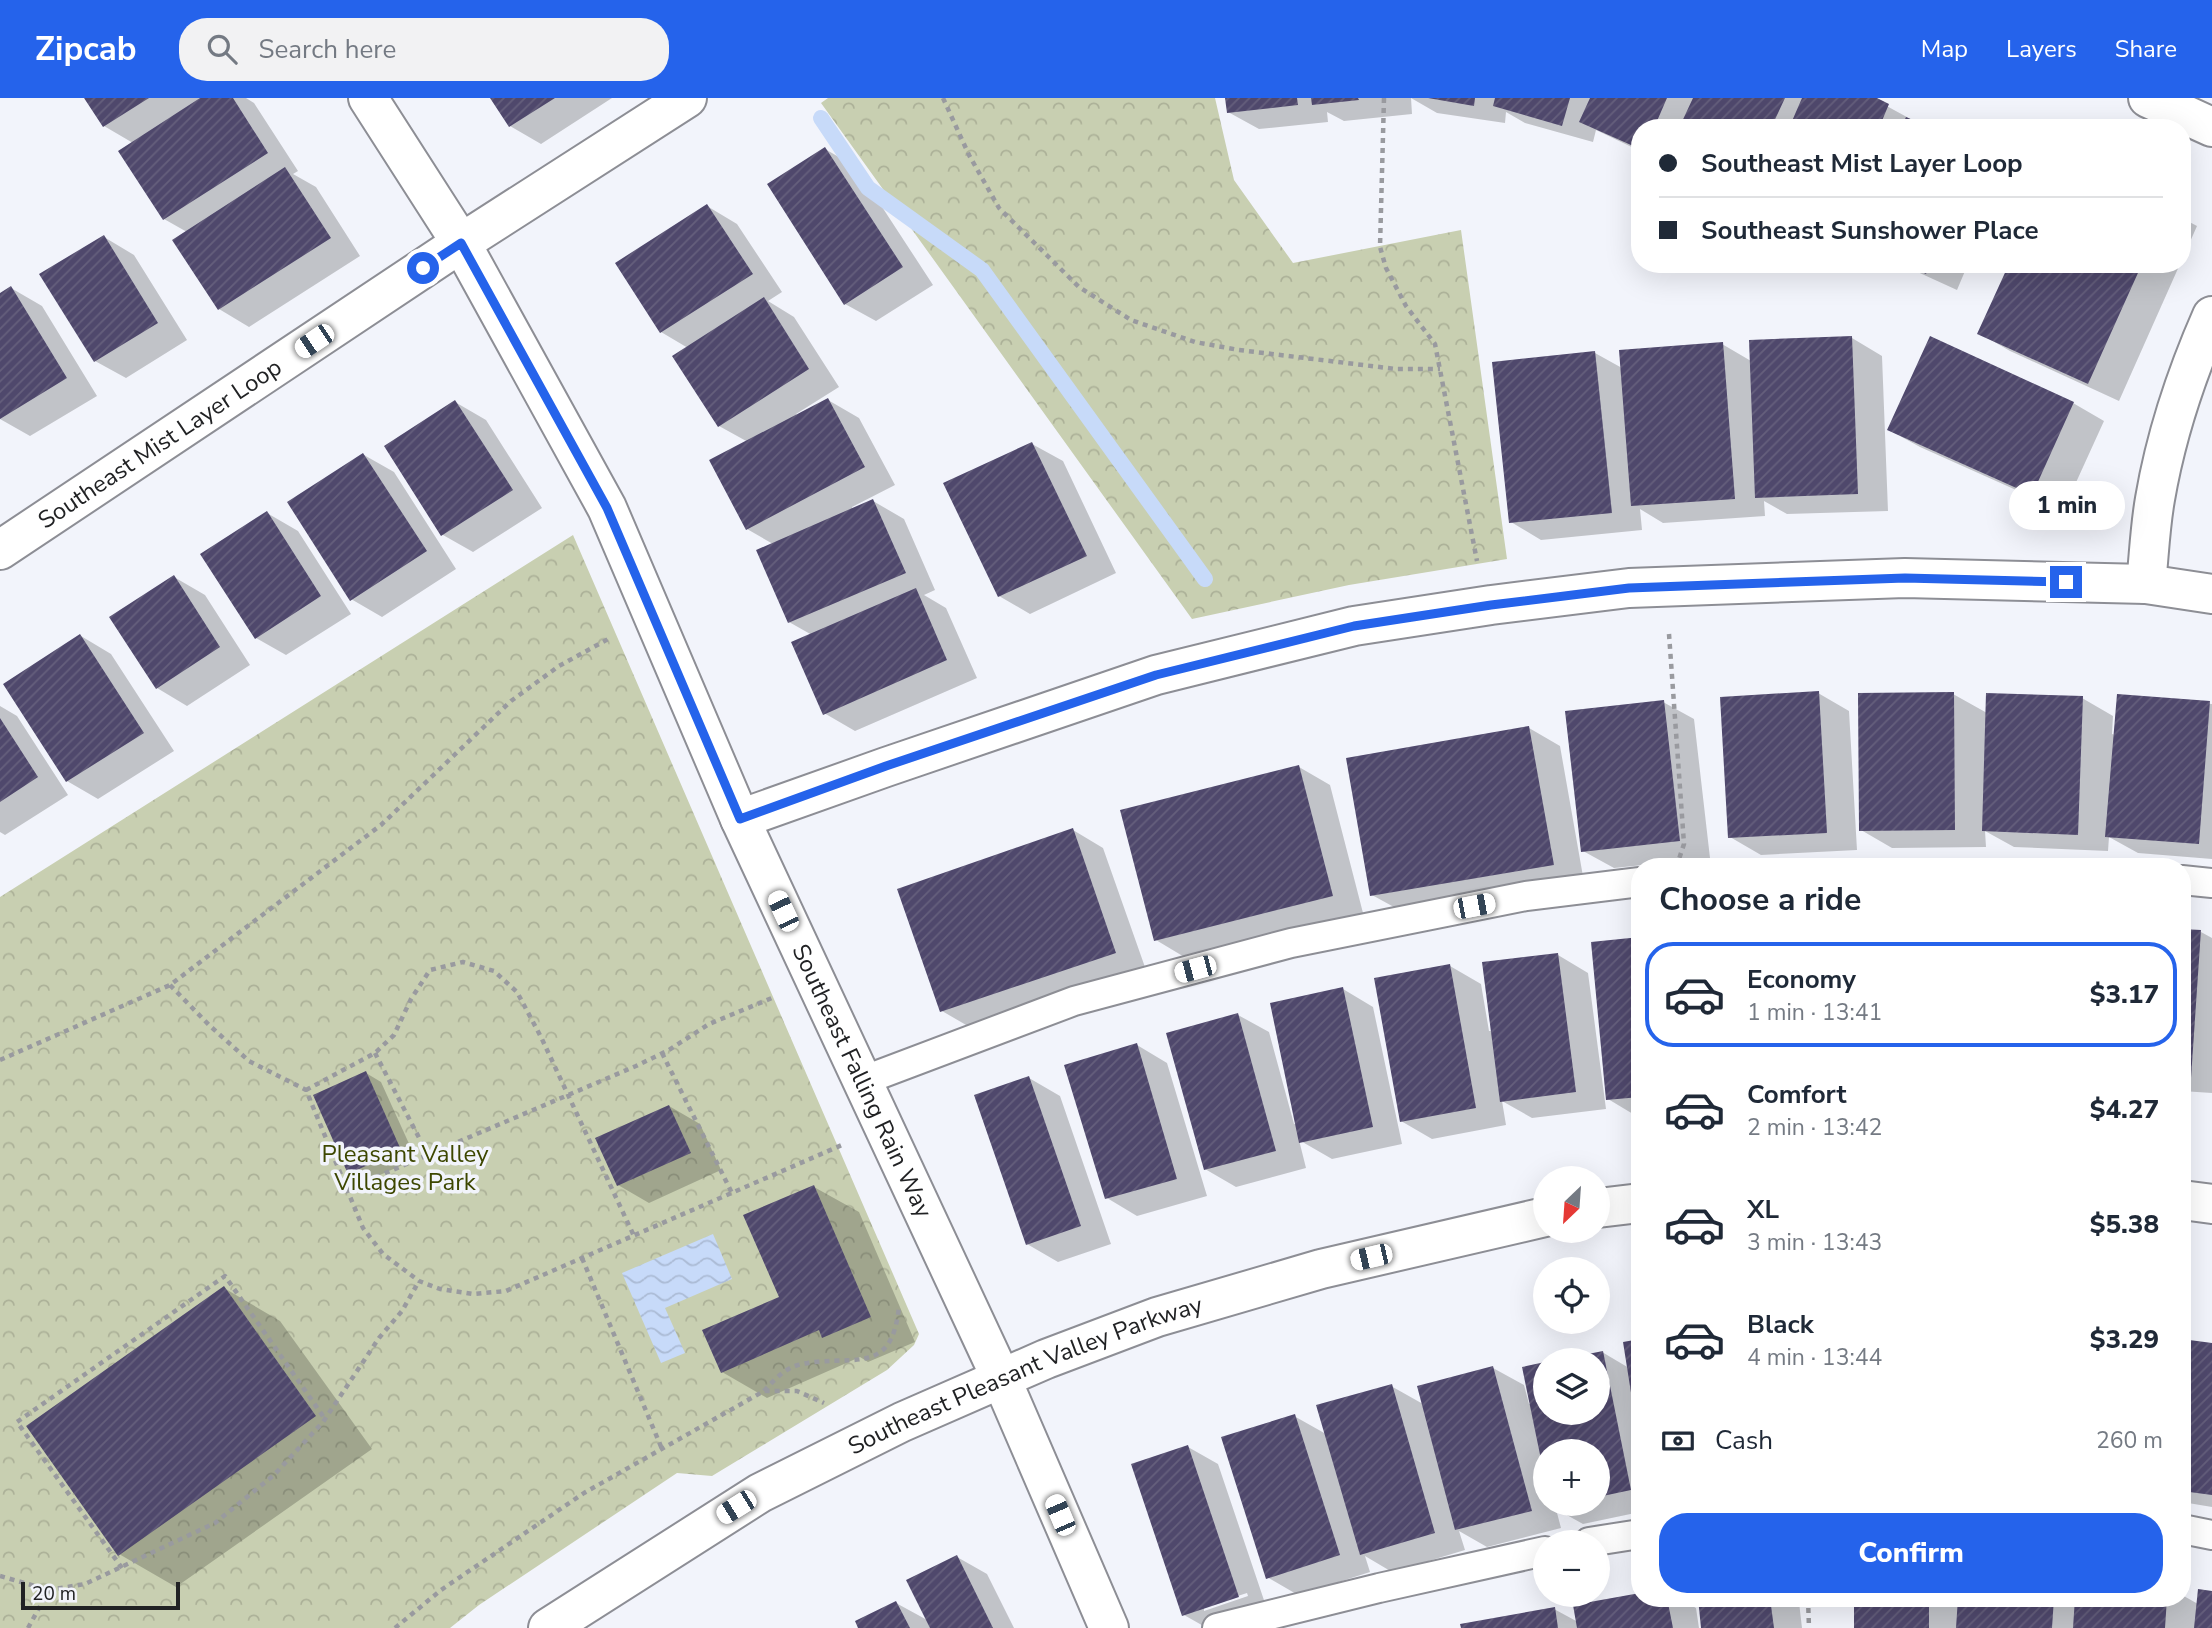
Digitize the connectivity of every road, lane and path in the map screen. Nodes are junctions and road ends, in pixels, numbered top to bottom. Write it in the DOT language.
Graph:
graph roads {
  1 [pos="368,98"];
  2 [pos="687,98"];
  3 [pos="943,98"];
  4 [pos="1384,98"];
  5 [pos="2148,98"];
  6 [pos="2212,127"];
  7 [pos="461,243"];
  8 [pos="2212,316"];
  9 [pos="1440,369"];
  10 [pos="0,550"];
  11 [pos="1478,564"];
  12 [pos="2146,584"];
  13 [pos="1666,587"];
  14 [pos="2212,594"];
  15 [pos="653,616"];
  16 [pos="740,819"];
  17 [pos="1680,858"];
  18 [pos="2191,881"];
  19 [pos="1631,883"];
  20 [pos="2212,883"];
  21 [pos="815,980"];
  22 [pos="170,985"];
  23 [pos="375,1053"];
  24 [pos="662,1054"];
  25 [pos="0,1060"];
  26 [pos="862,1081"];
  27 [pos="306,1090"];
  28 [pos="567,1095"];
  29 [pos="883,1127"];
  30 [pos="428,1155"];
  31 [pos="348,1189"];
  32 [pos="732,1193"];
  33 [pos="2191,1201"];
  34 [pos="1631,1204"];
  35 [pos="2212,1204"];
  36 [pos="1610,1207"];
  37 [pos="1533,1220"];
  38 [pos="634,1236"];
  39 [pos="582,1258"];
  40 [pos="419,1281"];
  41 [pos="900,1306"];
  42 [pos="1001,1378"];
  43 [pos="764,1391"];
  44 [pos="824,1403"];
  45 [pos="325,1419"];
  46 [pos="662,1449"];
  47 [pos="2191,1531"];
  48 [pos="1631,1535"];
  49 [pos="2212,1535"];
  50 [pos="1610,1539"];
  51 [pos="1533,1554"];
  52 [pos="122,1568"];
  53 [pos="0,1576"];
  54 [pos="49,1590"];
  55 [pos="1808,1607"];
  56 [pos="28,1628"];
  57 [pos="395,1628"];
  58 [pos="548,1628"];
  59 [pos="1109,1628"];
  60 [pos="1217,1628"];
  61 [pos="1809,1628"];
  1 -- 7 [label="street, Southeast Falling Rain Way"];
  2 -- 7 [label="street, Southeast Mist Layer Loop"];
  3 -- 9 [label="path"];
  4 -- 9 [label="path"];
  5 -- 6 [label="street"];
  7 -- 10 [label="street, Southeast Mist Layer Loop"];
  7 -- 15 [label="street, Southeast Falling Rain Way"];
  8 -- 12 [label="street"];
  9 -- 11 [label="path"];
  12 -- 13 [label="street"];
  12 -- 14 [label="street"];
  13 -- 16 [label="street"];
  13 -- 17 [label="path"];
  15 -- 16 [label="street, Southeast Falling Rain Way"];
  15 -- 22 [label="path"];
  16 -- 21 [label="street, Southeast Falling Rain Way"];
  18 -- 20 [label="lane"];
  19 -- 26 [label="lane"];
  21 -- 24 [label="path"];
  21 -- 26 [label="street, Southeast Falling Rain Way"];
  22 -- 25 [label="path"];
  22 -- 27 [label="path"];
  23 -- 27 [label="path"];
  23 -- 28 [label="path"];
  23 -- 30 [label="path"];
  24 -- 28 [label="path"];
  24 -- 32 [label="path"];
  26 -- 29 [label="street, Southeast Falling Rain Way"];
  27 -- 31 [label="path"];
  28 -- 30 [label="path"];
  28 -- 38 [label="path"];
  29 -- 32 [label="path"];
  29 -- 42 [label="street, Southeast Falling Rain Way"];
  30 -- 31 [label="path"];
  31 -- 40 [label="path"];
  32 -- 38 [label="path"];
  33 -- 35 [label="street"];
  34 -- 36 [label="street"];
  37 -- 42 [label="street, Southeast Pleasant Valley Parkway"];
  38 -- 39 [label="path"];
  39 -- 40 [label="path"];
  39 -- 46 [label="path"];
  40 -- 45 [label="path"];
  41 -- 43 [label="path"];
  42 -- 58 [label="street, Southeast Pleasant Valley Parkway"];
  42 -- 59 [label="street, Southeast Falling Rain Way"];
  43 -- 44 [label="path"];
  43 -- 46 [label="path"];
  45 -- 52 [label="path"];
  45 -- 52 [label="path"];
  46 -- 57 [label="path"];
  47 -- 49 [label="lane"];
  48 -- 50 [label="lane"];
  51 -- 60 [label="lane"];
  52 -- 54 [label="path"];
  53 -- 54 [label="path"];
  54 -- 56 [label="path"];
  55 -- 61 [label="path"];
}
